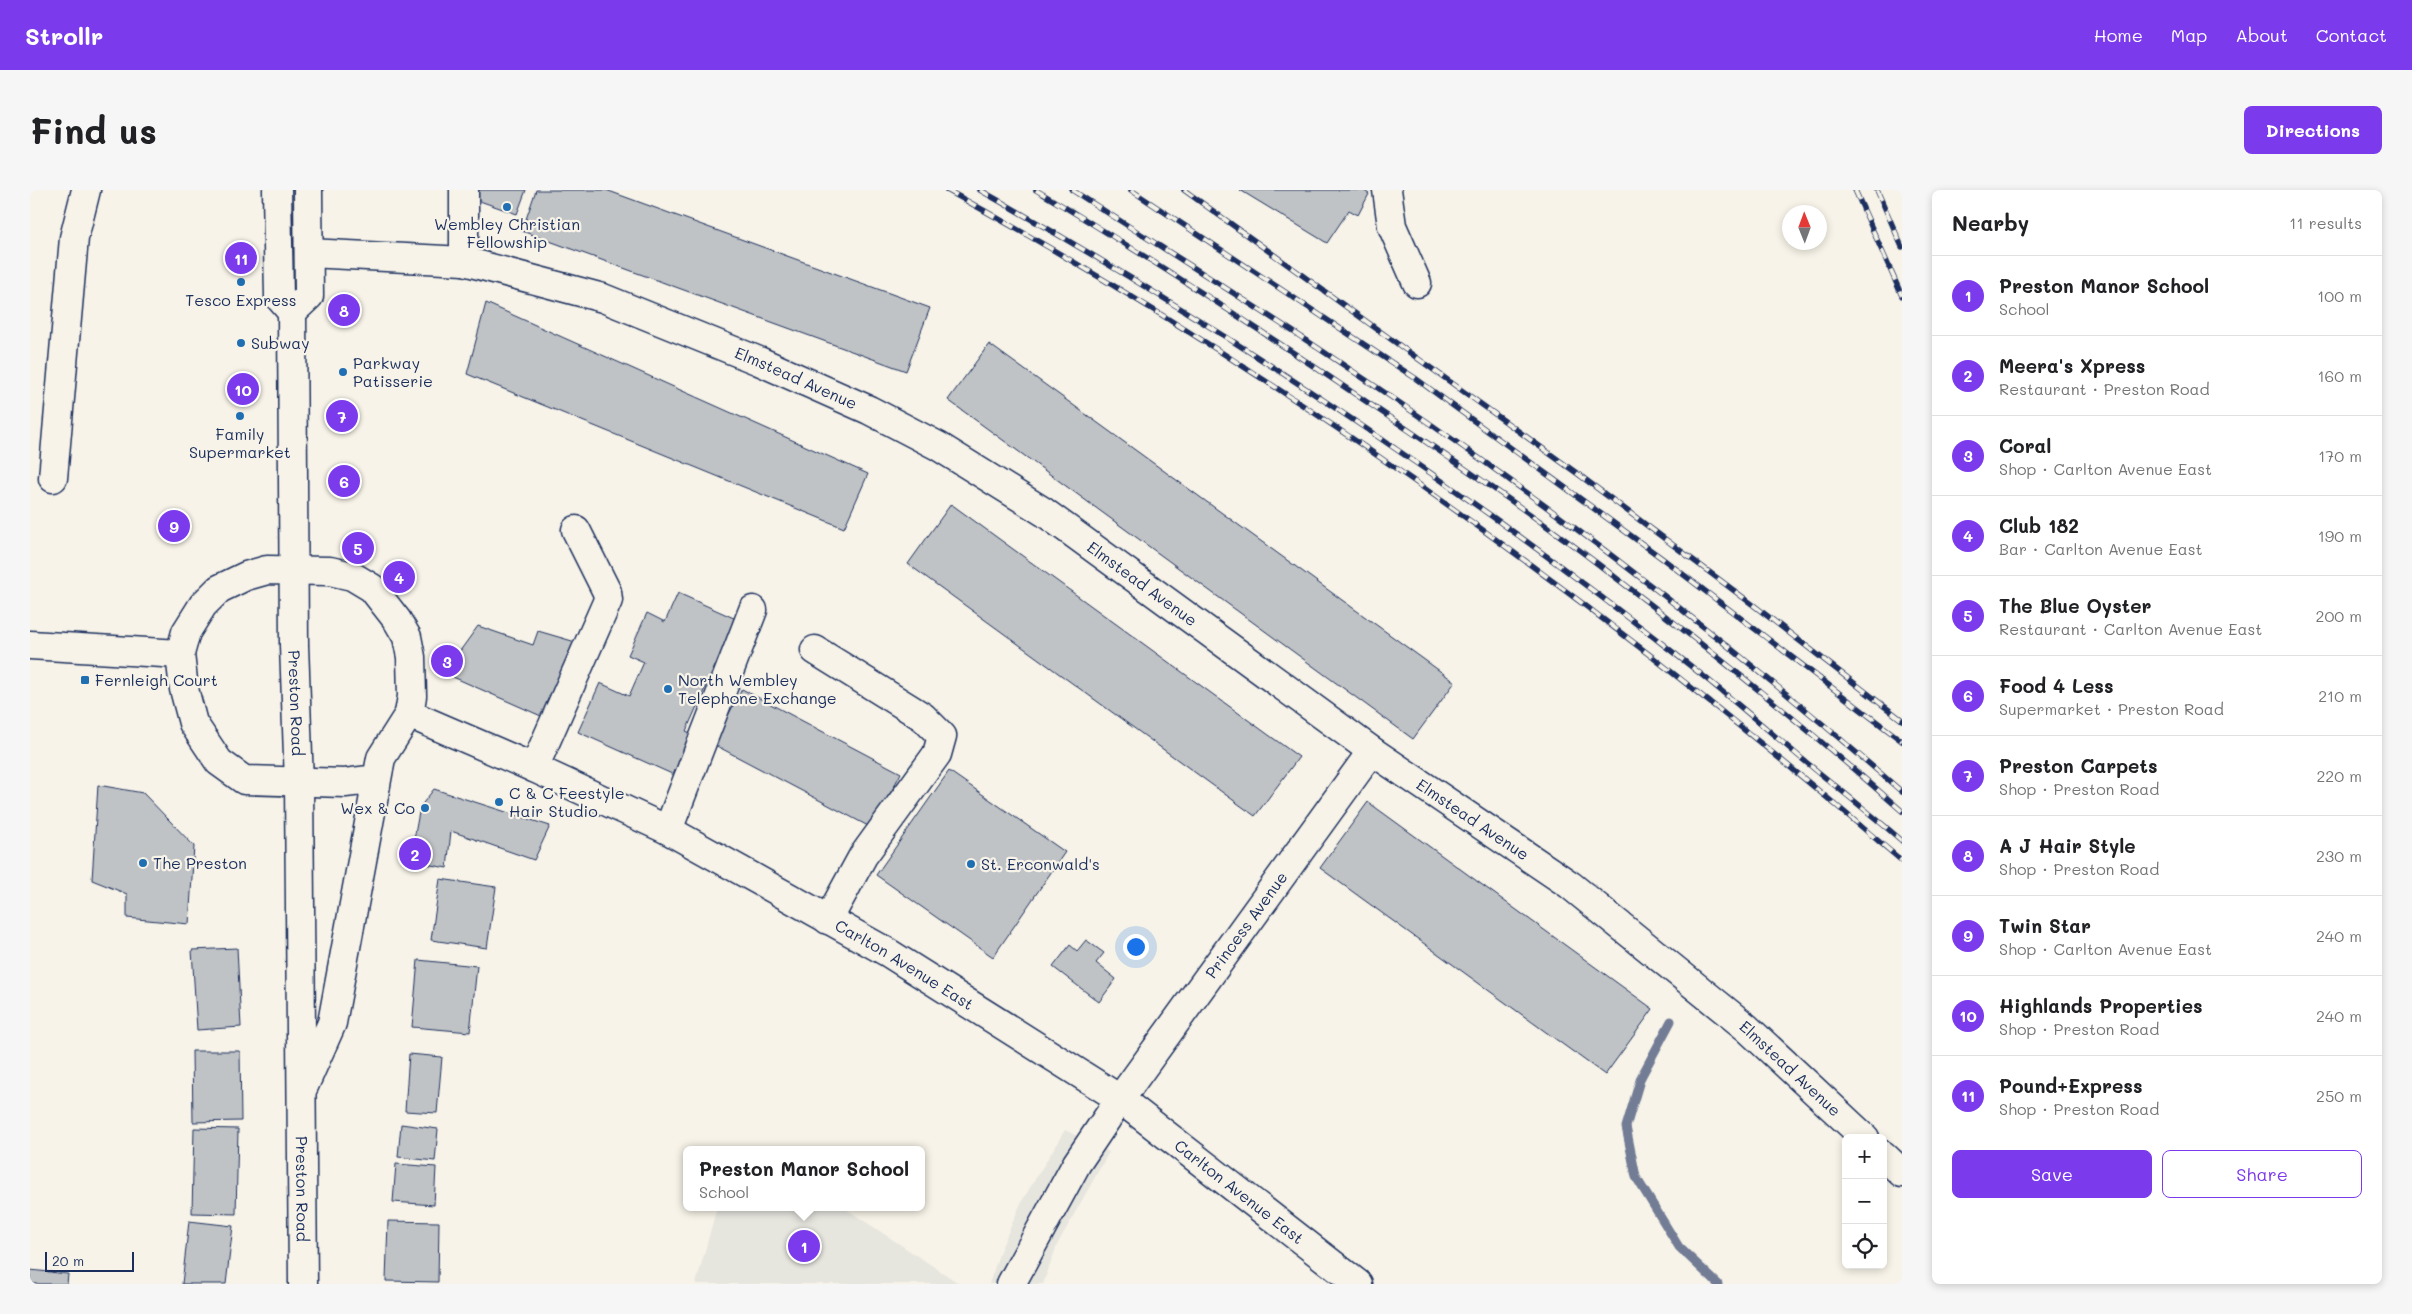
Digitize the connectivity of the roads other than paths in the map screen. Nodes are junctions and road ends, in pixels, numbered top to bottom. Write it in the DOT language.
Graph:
graph roads {
  1 [pos="86,190"];
  2 [pos="277,190"];
  3 [pos="308,190"];
  4 [pos="464,190"];
  5 [pos="1387,190"];
  6 [pos="310,252"];
  7 [pos="464,261"];
  8 [pos="1417,283"];
  9 [pos="292,312"];
  10 [pos="53,478"];
  11 [pos="576,530"];
  12 [pos="293,569"];
  13 [pos="753,610"];
  14 [pos="30,645"];
  15 [pos="815,650"];
  16 [pos="180,654"];
  17 [pos="409,714"];
  18 [pos="1372,752"];
  19 [pos="534,768"];
  20 [pos="377,779"];
  21 [pos="299,782"];
  22 [pos="668,830"];
  23 [pos="828,920"];
  24 [pos="301,1094"];
  25 [pos="1120,1099"];
  26 [pos="1862,1134"];
  27 [pos="1887,1159"];
  28 [pos="1902,1173"];
  29 [pos="302,1284"];
  30 [pos="1011,1284"];
  31 [pos="1358,1284"];
  1 -- 10 [label="street"];
  2 -- 9 [label="street"];
  3 -- 6 [label="street"];
  4 -- 7 [label="street"];
  5 -- 8 [label="street"];
  6 -- 7 [label="street, Elmstead Avenue"];
  6 -- 9 [label="street"];
  7 -- 18 [label="street, Elmstead Avenue"];
  9 -- 12 [label="street, Preston Road"];
  11 -- 19 [label="street"];
  12 -- 16 [label="street"];
  12 -- 17 [label="street"];
  12 -- 21 [label="street, Preston Road"];
  13 -- 22 [label="street"];
  14 -- 16 [label="street"];
  15 -- 23 [label="street"];
  16 -- 21 [label="street"];
  17 -- 19 [label="street, Carlton Avenue East"];
  17 -- 20 [label="street"];
  18 -- 25 [label="street, Princess Avenue"];
  18 -- 26 [label="street, Elmstead Avenue"];
  19 -- 22 [label="street, Carlton Avenue East"];
  20 -- 21 [label="street"];
  20 -- 24 [label="street, Preston Road"];
  21 -- 24 [label="street, Preston Road"];
  22 -- 23 [label="street, Carlton Avenue East"];
  23 -- 25 [label="street, Carlton Avenue East"];
  24 -- 29 [label="street, Preston Road"];
  25 -- 30 [label="street, Princess Avenue"];
  25 -- 31 [label="street, Carlton Avenue East"];
  27 -- 28 [label="street"];
}
